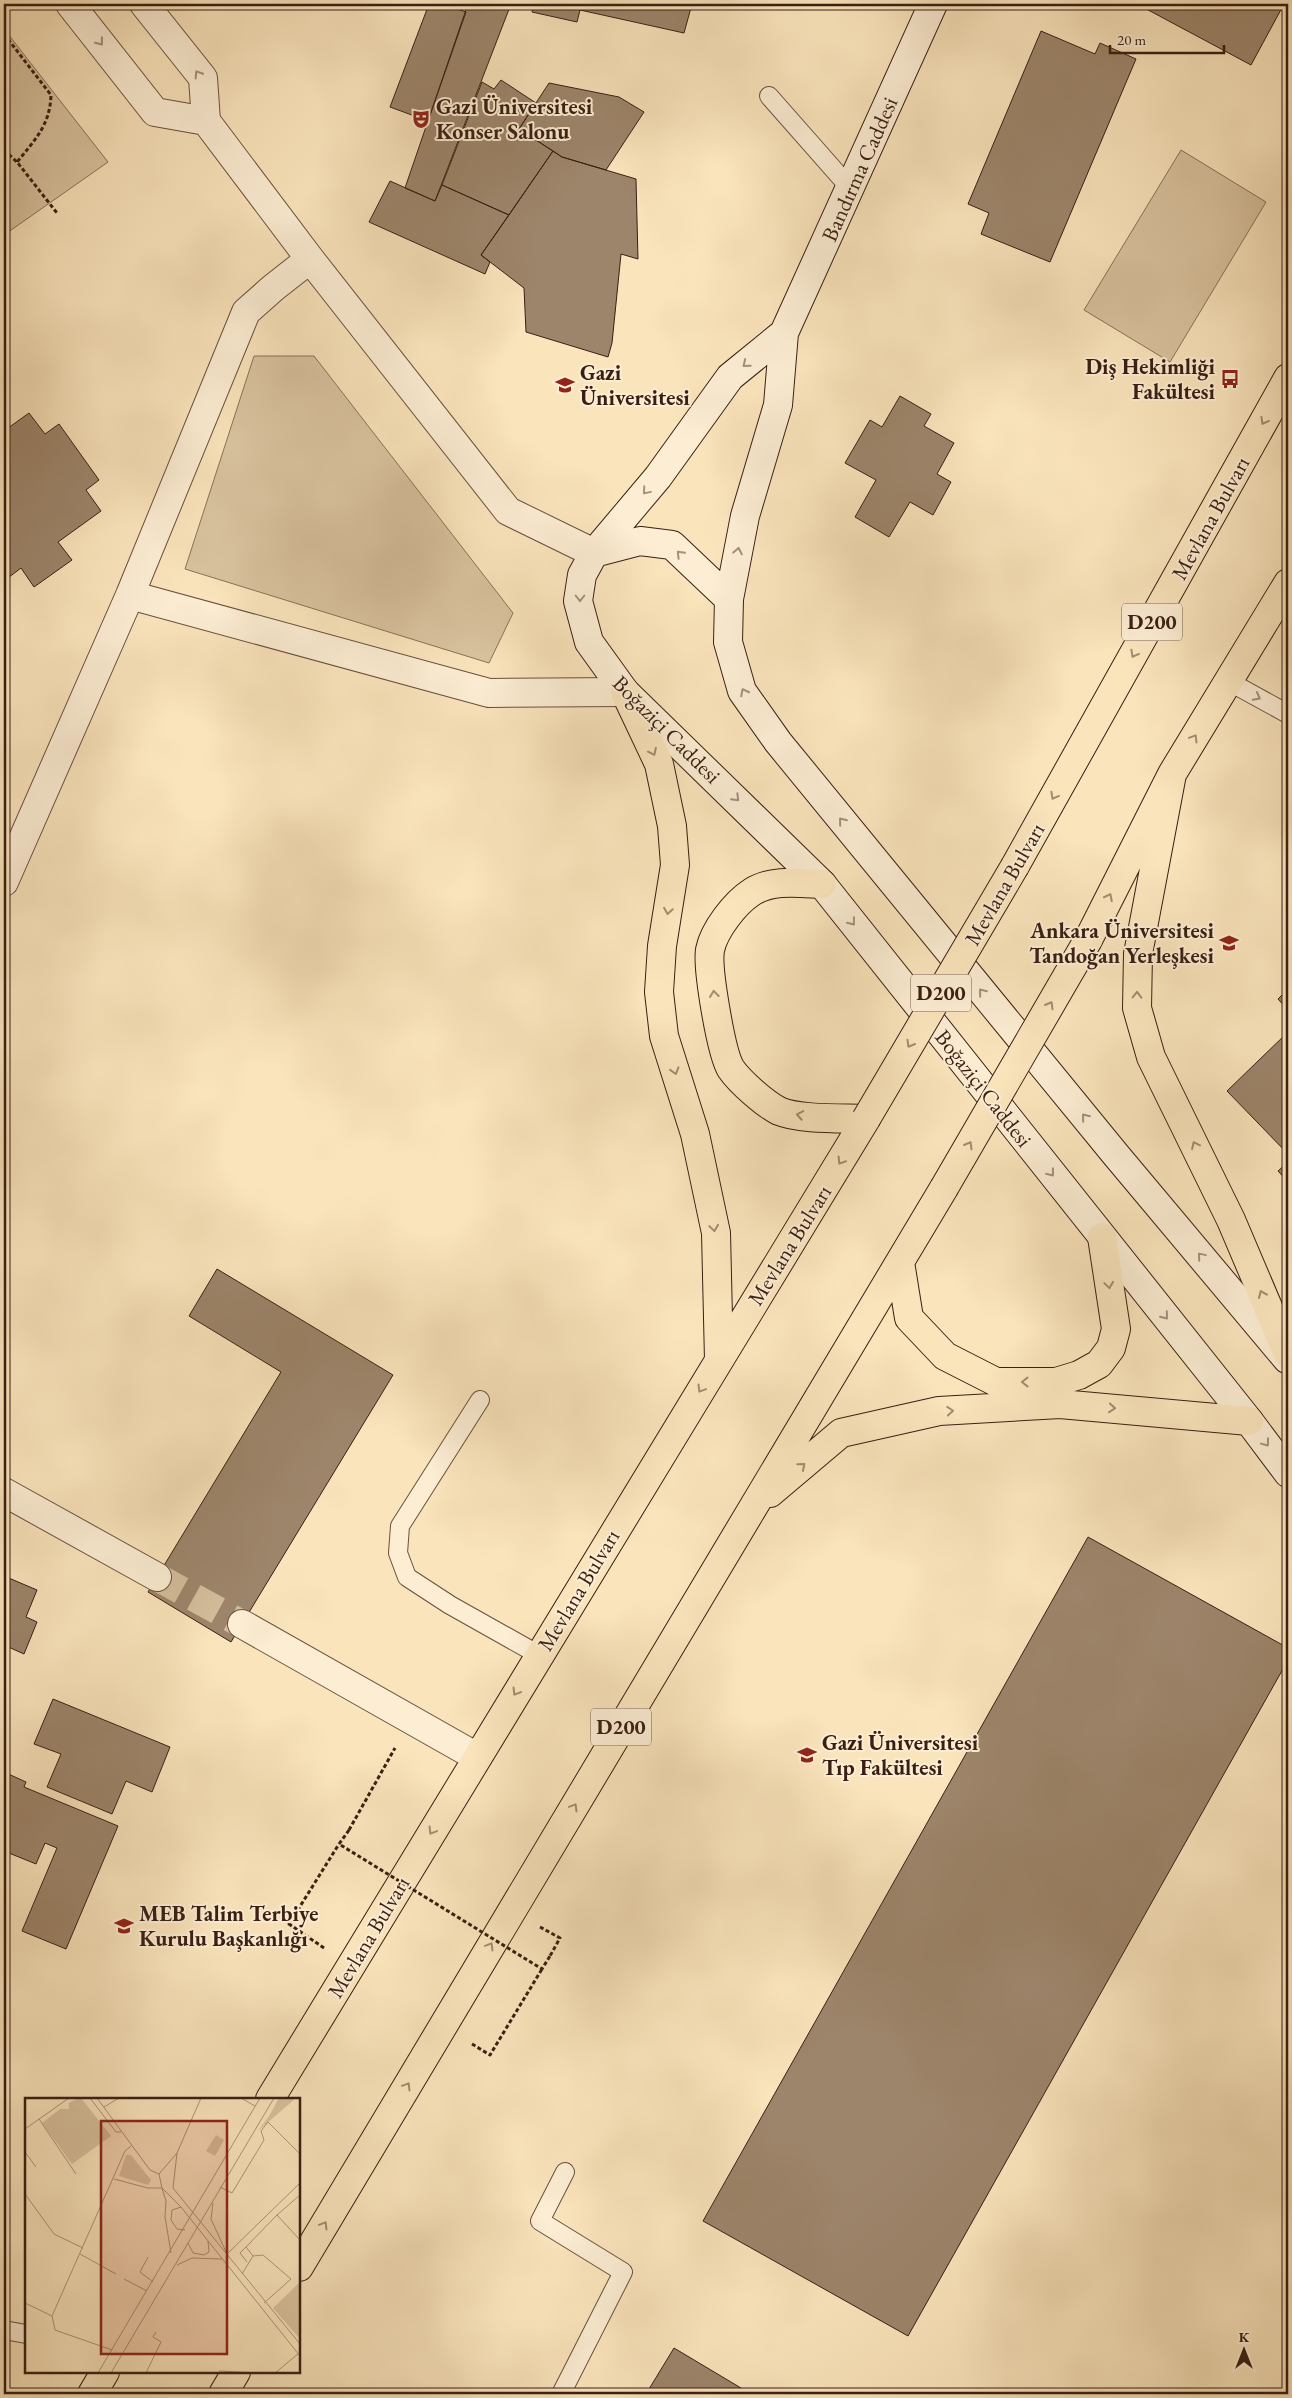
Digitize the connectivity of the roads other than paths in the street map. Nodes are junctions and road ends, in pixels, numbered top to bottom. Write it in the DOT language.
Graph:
graph roads {
  1 [pos="70,4"];
  2 [pos="144,4"];
  3 [pos="933,4"];
  4 [pos="769,96"];
  5 [pos="206,121"];
  6 [pos="850,188"];
  7 [pos="310,259"];
  8 [pos="784,333"];
  9 [pos="1288,378"];
  10 [pos="594,553"];
  11 [pos="1288,583"];
  12 [pos="130,595"];
  13 [pos="729,599"];
  14 [pos="1228,681"];
  15 [pos="625,692"];
  16 [pos="1288,714"];
  17 [pos="1172,774"];
  18 [pos="4,882"];
  19 [pos="822,884"];
  20 [pos="866,1119"];
  21 [pos="1102,1237"];
  22 [pos="900,1262"];
  23 [pos="1288,1354"];
  24 [pos="719,1360"];
  25 [pos="1288,1360"];
  26 [pos="480,1400"];
  27 [pos="1249,1421"];
  28 [pos="1288,1474"];
  29 [pos="4,1492"];
  30 [pos="752,1509"];
  31 [pos="157,1577"];
  32 [pos="242,1624"];
  33 [pos="539,1655"];
  34 [pos="477,1757"];
  35 [pos="271,2098"];
  36 [pos="565,2172"];
  37 [pos="300,2265"];
  38 [pos="4,2330"];
  39 [pos="25,2334"];
  40 [pos="105,2373"];
  41 [pos="235,2373"];
  42 [pos="92,2394"];
  43 [pos="223,2394"];
  44 [pos="561,2394"];
  1 -- 5 [label="main road, one-way"];
  5 -- 2 [label="main road, one-way"];
  3 -- 6 [label="main road, Bandırma Caddesi"];
  4 -- 6 [label="lane"];
  5 -- 7 [label="main road"];
  6 -- 8 [label="main road, Bandırma Caddesi"];
  7 -- 10 [label="main road"];
  7 -- 12 [label="main road"];
  8 -- 10 [label="main road, Bandırma Caddesi, one-way"];
  13 -- 8 [label="main road, Bandırma Caddesi, one-way"];
  9 -- 20 [label="highway, Mevlana Bulvarı / D200, one-way, bridge"];
  13 -- 10 [label="main road, one-way"];
  10 -- 15 [label="main road, Boğaziçi Caddesi, one-way"];
  11 -- 14 [label="highway, D200"];
  12 -- 15 [label="main road"];
  12 -- 18 [label="main road"];
  25 -- 13 [label="main road, one-way"];
  14 -- 16 [label="lane, one-way"];
  17 -- 14 [label="highway, D200, one-way"];
  15 -- 19 [label="main road, Boğaziçi Caddesi, one-way"];
  15 -- 24 [label="highway, one-way"];
  22 -- 17 [label="highway, D200, one-way, bridge"];
  23 -- 17 [label="highway, one-way"];
  20 -- 19 [label="highway, one-way"];
  19 -- 21 [label="main road, Boğaziçi Caddesi, one-way"];
  20 -- 24 [label="highway, Mevlana Bulvarı / D200, one-way"];
  21 -- 22 [label="highway, one-way"];
  21 -- 27 [label="main road, Boğaziçi Caddesi, one-way"];
  22 -- 30 [label="highway, D200"];
  24 -- 33 [label="highway, Mevlana Bulvarı / D200, one-way"];
  26 -- 33 [label="lane"];
  27 -- 28 [label="main road, Boğaziçi Caddesi, one-way"];
  30 -- 27 [label="highway, one-way"];
  29 -- 31 [label="main road"];
  37 -- 30 [label="highway, D200, one-way"];
  32 -- 34 [label="main road"];
  33 -- 34 [label="highway, Mevlana Bulvarı / D200, one-way"];
  34 -- 35 [label="highway, Mevlana Bulvarı / D200, one-way"];
  36 -- 44 [label="lane"];
  38 -- 39 [label="lane"];
  40 -- 42 [label="highway"];
  41 -- 43 [label="highway"];
}
